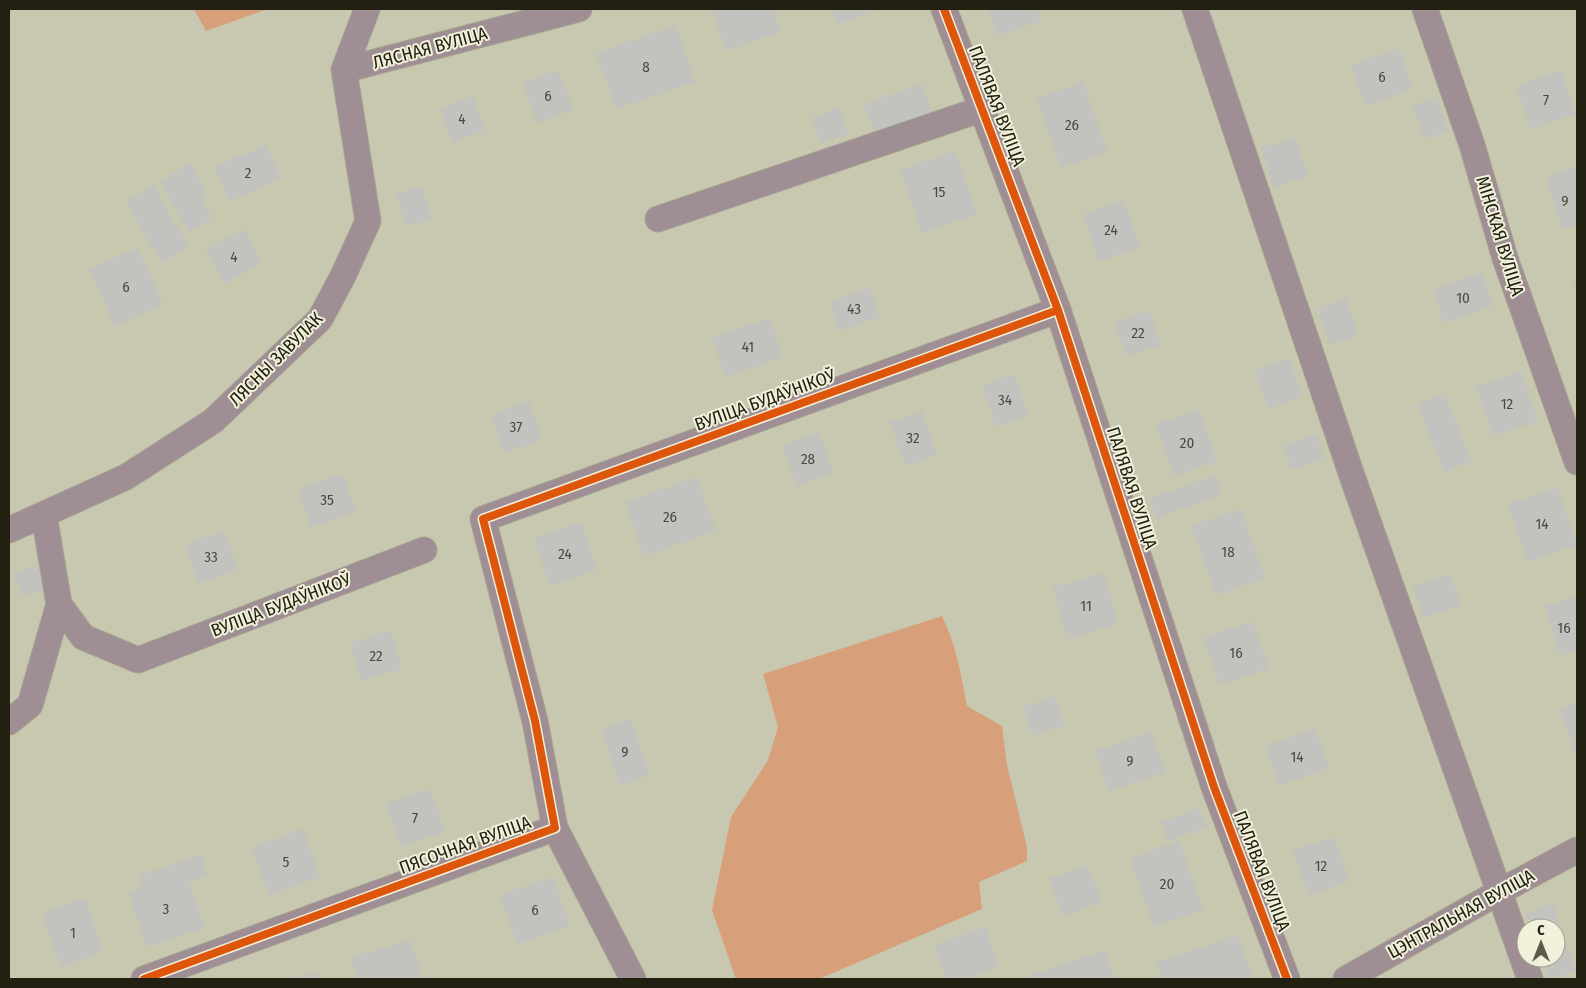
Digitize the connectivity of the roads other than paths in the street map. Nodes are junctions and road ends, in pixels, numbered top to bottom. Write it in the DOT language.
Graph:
graph roads {
  1 [pos="367,9"];
  2 [pos="579,9"];
  3 [pos="944,9"];
  4 [pos="1195,9"];
  5 [pos="1425,9"];
  6 [pos="344,70"];
  7 [pos="982,109"];
  8 [pos="658,219"];
  9 [pos="1058,310"];
  10 [pos="1577,462"];
  11 [pos="44,515"];
  12 [pos="483,519"];
  13 [pos="9,530"];
  14 [pos="424,550"];
  15 [pos="59,604"];
  16 [pos="9,722"];
  17 [pos="555,828"];
  18 [pos="1577,850"];
  19 [pos="1499,892"];
  20 [pos="144,979"];
  21 [pos="633,979"];
  22 [pos="1287,979"];
  23 [pos="1346,979"];
  24 [pos="1530,979"];
  1 -- 6 [label="street, ЛЯСНАЯ ВУЛІЦА"];
  2 -- 6 [label="street, ЛЯСНАЯ ВУЛІЦА"];
  3 -- 7 [label="street, ПАЛЯВАЯ ВУЛІЦА"];
  4 -- 19 [label="street"];
  5 -- 10 [label="street, МІНСКАЯ ВУЛІЦА"];
  6 -- 11 [label="street, ЛЯСНЫ ЗАВУЛАК"];
  7 -- 8 [label="street"];
  7 -- 9 [label="street, ПАЛЯВАЯ ВУЛІЦА"];
  9 -- 12 [label="street, ВУЛІЦА БУДАЎНІКОЎ"];
  9 -- 22 [label="street, ПАЛЯВАЯ ВУЛІЦА"];
  11 -- 13 [label="street, ЛЯСНЫ ЗАВУЛАК"];
  11 -- 15 [label="street"];
  12 -- 17 [label="street, ПЯСОЧНАЯ ВУЛІЦА"];
  14 -- 15 [label="street, ВУЛІЦА БУДАЎНІКОЎ"];
  15 -- 16 [label="street"];
  17 -- 20 [label="street, ПЯСОЧНАЯ ВУЛІЦА"];
  17 -- 21 [label="street"];
  18 -- 19 [label="street, ЦЭНТРАЛЬНАЯ ВУЛІЦА"];
  19 -- 23 [label="street, ЦЭНТРАЛЬНАЯ ВУЛІЦА"];
  19 -- 24 [label="street"];
}
